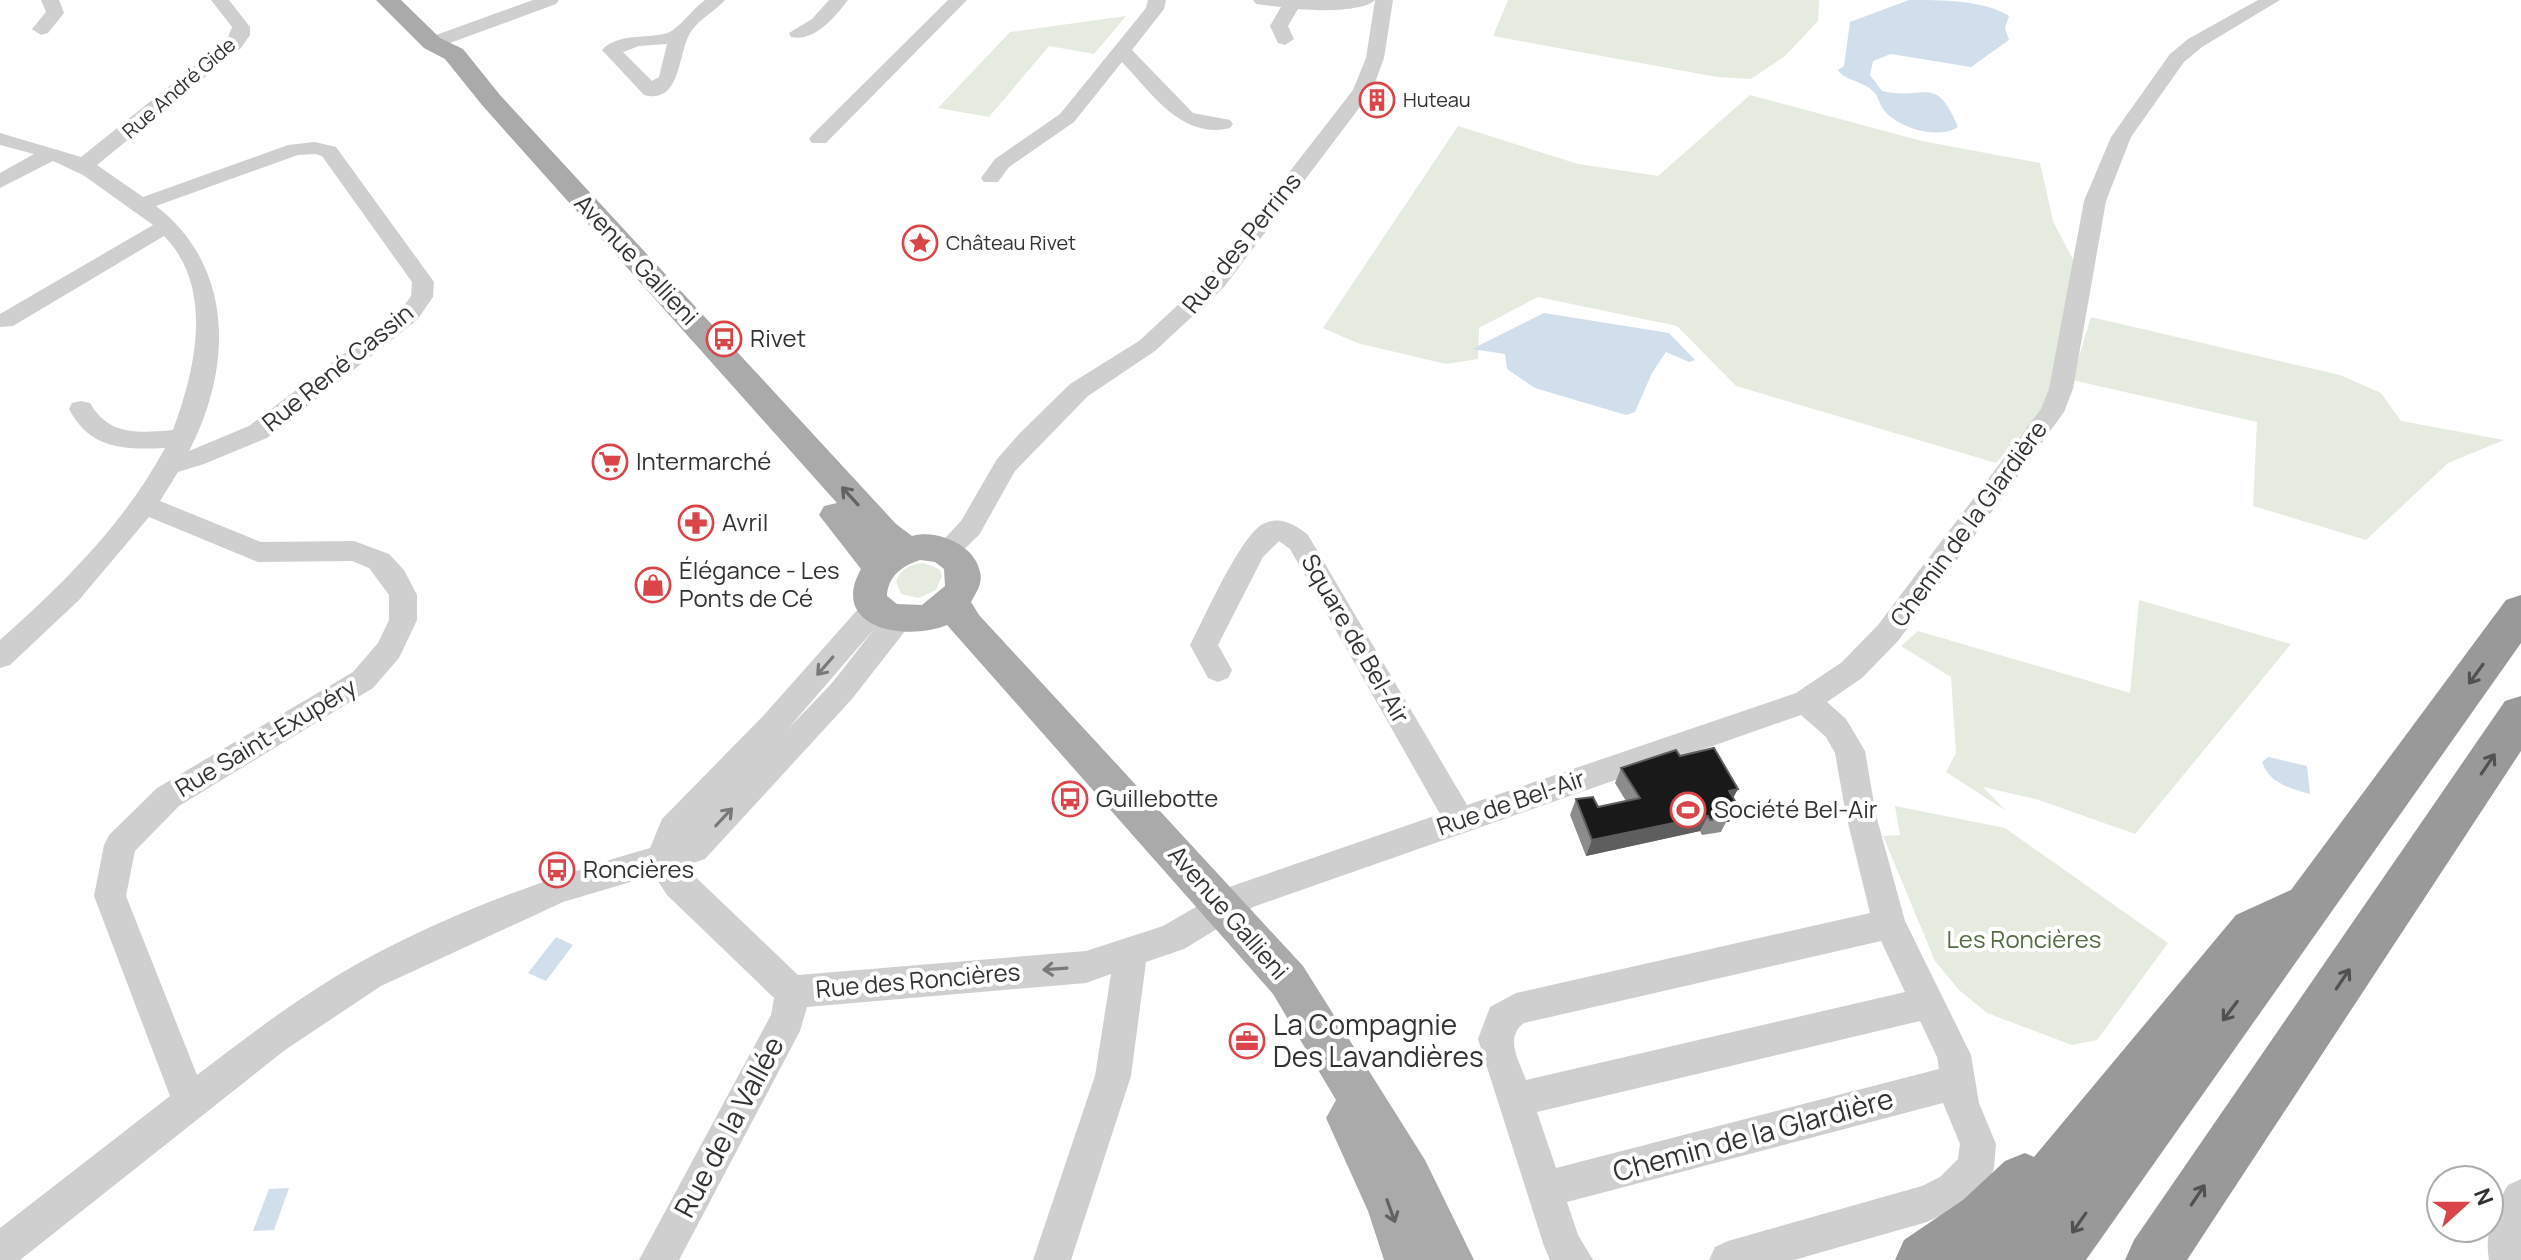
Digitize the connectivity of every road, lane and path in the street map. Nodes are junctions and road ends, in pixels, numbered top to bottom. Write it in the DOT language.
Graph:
graph roads {
  1 [pos="50,0"];
  2 [pos="220,0"];
  3 [pos="388,0"];
  4 [pos="402,0"];
  5 [pos="550,0"];
  6 [pos="716,0"];
  7 [pos="839,0"];
  8 [pos="958,0"];
  9 [pos="1157,0"];
  10 [pos="1262,0"];
  11 [pos="1367,0"];
  12 [pos="1384,0"];
  13 [pos="2271,0"];
  14 [pos="1291,5"];
  15 [pos="41,29"];
  16 [pos="798,33"];
  17 [pos="676,37"];
  18 [pos="1285,39"];
  19 [pos="432,43"];
  20 [pos="1122,51"];
  21 [pos="1223,124"];
  22 [pos="0,139"];
  23 [pos="819,139"];
  24 [pos="51,153"];
  25 [pos="83,166"];
  26 [pos="991,178"];
  27 [pos="0,182"];
  28 [pos="142,204"];
  29 [pos="168,225"];
  30 [pos="5,321"];
  31 [pos="81,409"];
  32 [pos="182,438"];
  33 [pos="172,464"];
  34 [pos="142,506"];
  35 [pos="946,551"];
  36 [pos="892,558"];
  37 [pos="915,611"];
  38 [pos="2521,611"];
  39 [pos="0,657"];
  40 [pos="1218,670"];
  41 [pos="1806,701"];
  42 [pos="2521,714"];
  43 [pos="1460,821"];
  44 [pos="661,859"];
  45 [pos="2311,904"];
  46 [pos="1219,912"];
  47 [pos="1889,924"];
  48 [pos="1131,952"];
  49 [pos="792,992"];
  50 [pos="1929,1003"];
  51 [pos="1959,1081"];
  52 [pos="2115,1099"];
  53 [pos="1515,1100"];
  54 [pos="190,1101"];
  55 [pos="1546,1189"];
  56 [pos="2521,1198"];
  57 [pos="0,1252"];
  58 [pos="658,1260"];
  59 [pos="1052,1260"];
  60 [pos="1408,1260"];
  61 [pos="1450,1260"];
  62 [pos="1574,1260"];
  63 [pos="1728,1260"];
  64 [pos="1924,1260"];
  65 [pos="1988,1260"];
  66 [pos="2052,1260"];
  67 [pos="2154,1260"];
  68 [pos="2508,1260"];
  1 -- 15 [label="street"];
  2 -- 25 [label="street, Rue André Gide"];
  3 -- 19 [label="main road, Avenue Gallieni"];
  4 -- 19 [label="main road, Avenue Gallieni"];
  5 -- 19 [label="street"];
  6 -- 17 [label="street"];
  7 -- 16 [label="street"];
  8 -- 23 [label="street"];
  9 -- 20 [label="street"];
  10 -- 14 [label="street"];
  11 -- 12 [label="street"];
  11 -- 14 [label="street"];
  12 -- 35 [label="street, Rue des Perrins"];
  13 -- 41 [label="street, Chemin de la Glardière"];
  14 -- 18 [label="street"];
  19 -- 36 [label="main road, Avenue Gallieni"];
  36 -- 19 [label="main road, Avenue Gallieni, one-way"];
  20 -- 21 [label="street"];
  20 -- 26 [label="street"];
  22 -- 24 [label="street"];
  24 -- 25 [label="street"];
  24 -- 27 [label="street"];
  25 -- 28 [label="street"];
  28 -- 29 [label="street"];
  28 -- 33 [label="street, Rue René Cassin"];
  29 -- 30 [label="street"];
  29 -- 32 [label="street"];
  31 -- 32 [label="street"];
  32 -- 33 [label="street"];
  33 -- 34 [label="street"];
  34 -- 39 [label="street"];
  34 -- 54 [label="street, Rue Saint-Exupéry"];
  35 -- 36 [label="main road"];
  35 -- 37 [label="main road"];
  36 -- 37 [label="main road"];
  37 -- 44 [label="street"];
  37 -- 46 [label="main road, Avenue Gallieni"];
  38 -- 45 [label="highway, one-way"];
  40 -- 43 [label="street, Square de Bel-Air"];
  41 -- 43 [label="street, Rue de Bel-Air"];
  41 -- 47 [label="street"];
  67 -- 42 [label="highway, one-way"];
  43 -- 46 [label="street, Rue de Bel-Air"];
  44 -- 49 [label="street, Rue des Roncières"];
  44 -- 54 [label="street"];
  45 -- 52 [label="highway"];
  45 -- 66 [label="highway, one-way"];
  46 -- 48 [label="street, Rue des Roncières"];
  46 -- 60 [label="main road, Avenue Gallieni, one-way"];
  46 -- 61 [label="main road, Avenue Gallieni"];
  47 -- 50 [label="street"];
  47 -- 53 [label="street"];
  48 -- 49 [label="street, Rue des Roncières, one-way"];
  48 -- 59 [label="street"];
  49 -- 58 [label="street, Rue de la Vallée"];
  50 -- 51 [label="street"];
  50 -- 53 [label="street"];
  51 -- 55 [label="street, Chemin de la Glardière"];
  51 -- 63 [label="street"];
  52 -- 64 [label="highway"];
  52 -- 65 [label="highway"];
  53 -- 55 [label="street"];
  54 -- 57 [label="street"];
  55 -- 62 [label="street"];
  56 -- 68 [label="street"];
}
